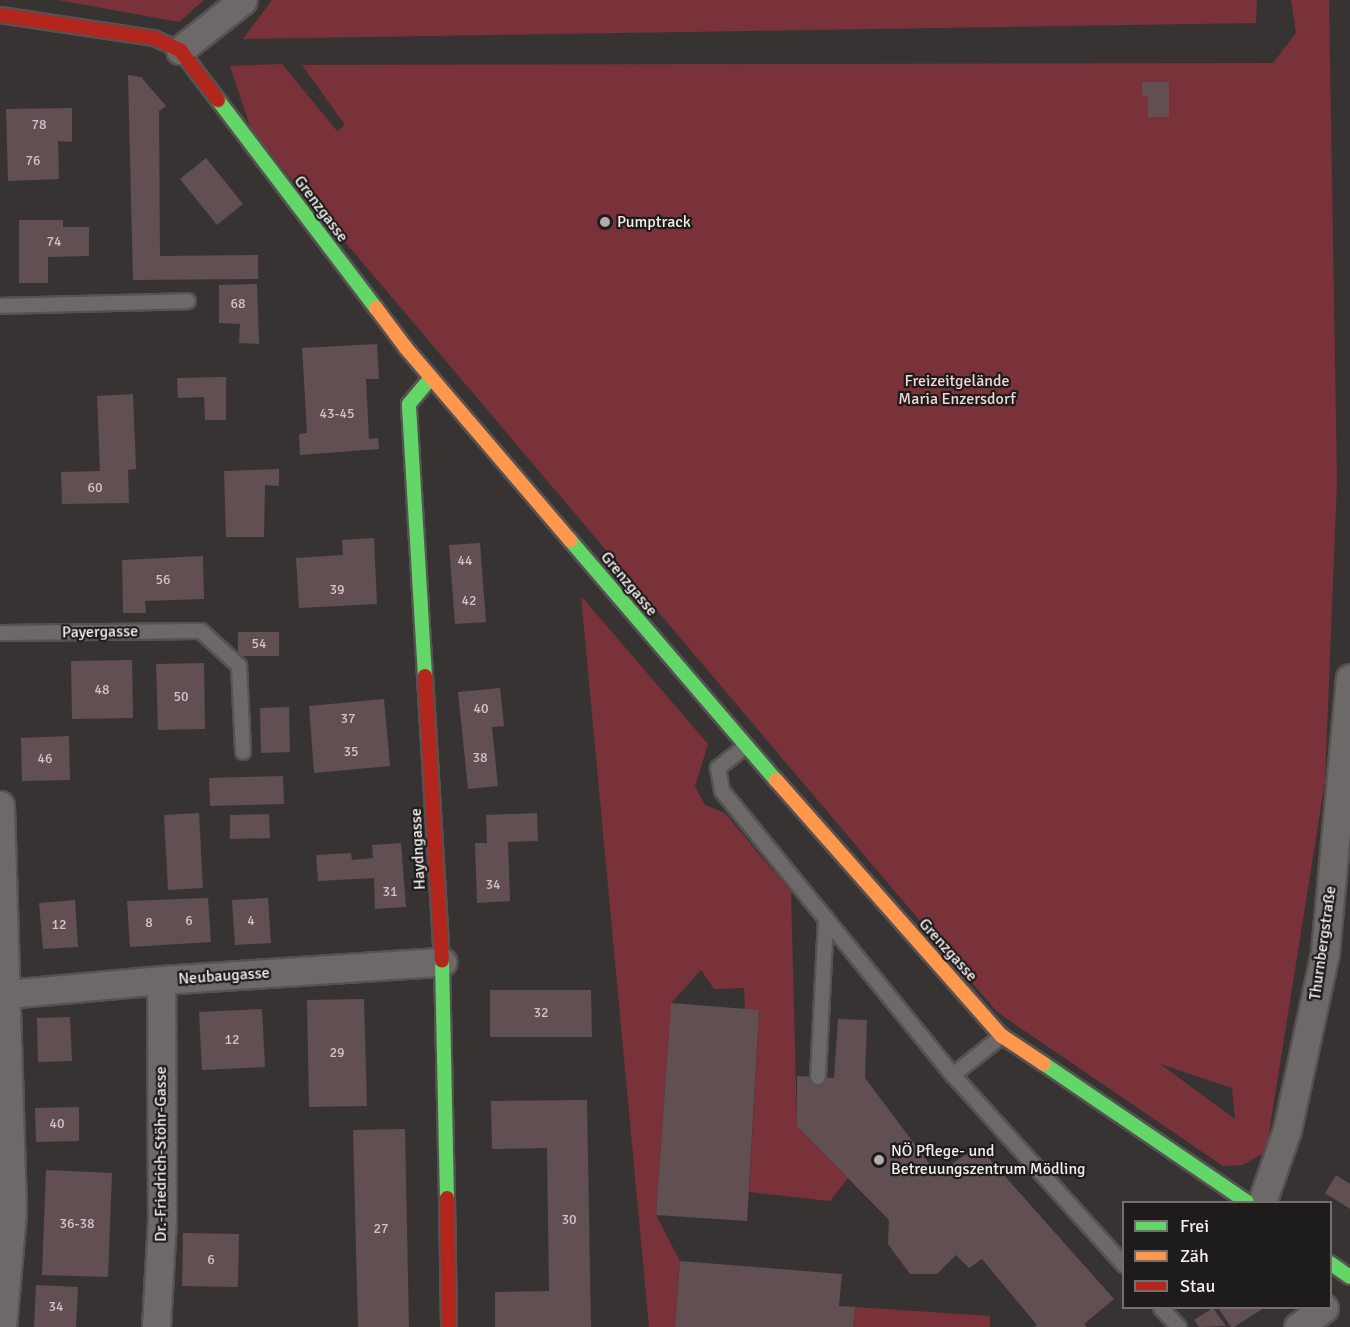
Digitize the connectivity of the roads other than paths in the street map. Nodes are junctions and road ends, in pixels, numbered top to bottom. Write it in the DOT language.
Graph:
graph roads {
  1 [pos="243,0"];
  2 [pos="0,15"];
  3 [pos="180,50"];
  4 [pos="188,301"];
  5 [pos="0,306"];
  6 [pos="431,378"];
  7 [pos="0,633"];
  8 [pos="1350,678"];
  9 [pos="746,746"];
  10 [pos="243,752"];
  11 [pos="0,806"];
  12 [pos="826,918"];
  13 [pos="442,962"];
  14 [pos="161,980"];
  15 [pos="7,994"];
  16 [pos="1002,1036"];
  17 [pos="953,1075"];
  18 [pos="818,1077"];
  19 [pos="1244,1201"];
  20 [pos="1263,1201"];
  21 [pos="1122,1263"];
  22 [pos="1332,1264"];
  23 [pos="1350,1277"];
  24 [pos="1350,1288"];
  25 [pos="1332,1302"];
  26 [pos="1162,1309"];
  27 [pos="1323,1309"];
  28 [pos="2,1327"];
  29 [pos="156,1327"];
  30 [pos="449,1327"];
  31 [pos="1179,1327"];
  32 [pos="1298,1327"];
  1 -- 3 [label="street"];
  2 -- 3 [label="street, Grenzgasse"];
  3 -- 6 [label="street, Grenzgasse"];
  4 -- 5 [label="lane"];
  6 -- 9 [label="street, Grenzgasse"];
  6 -- 13 [label="street, Haydngasse"];
  7 -- 10 [label="lane, Payergasse"];
  8 -- 20 [label="street, Thurnbergstraße"];
  9 -- 12 [label="lane"];
  9 -- 16 [label="street, Grenzgasse"];
  11 -- 15 [label="street"];
  12 -- 17 [label="lane"];
  12 -- 18 [label="lane"];
  13 -- 14 [label="street, Neubaugasse"];
  13 -- 30 [label="street, Haydngasse"];
  14 -- 15 [label="street, Neubaugasse"];
  14 -- 29 [label="street, Dr.-Friedrich-Stöhr-Gasse"];
  15 -- 28 [label="street"];
  16 -- 17 [label="lane"];
  16 -- 19 [label="street, Grenzgasse"];
  17 -- 21 [label="lane"];
  22 -- 23 [label="street"];
  24 -- 25 [label="street"];
  26 -- 31 [label="lane"];
  27 -- 32 [label="street"];
}
